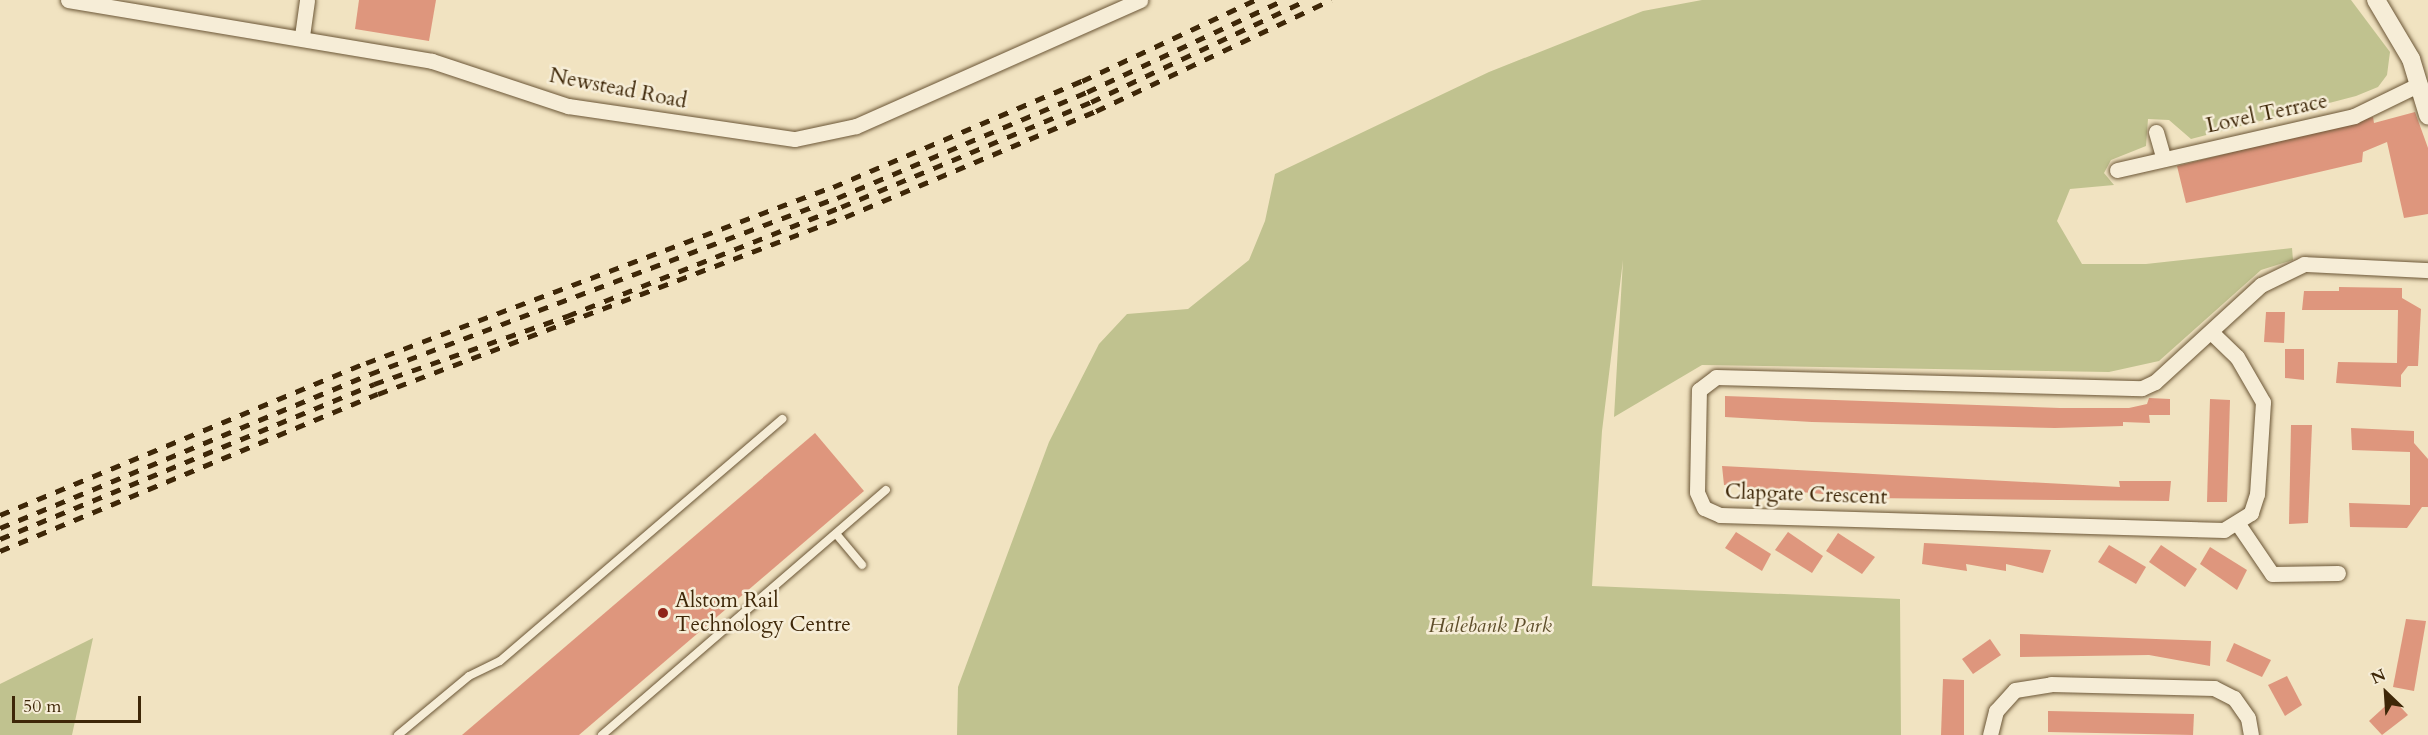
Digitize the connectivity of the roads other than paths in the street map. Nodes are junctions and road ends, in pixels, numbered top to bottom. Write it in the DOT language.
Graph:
graph roads {
  1 [pos="68,0"];
  2 [pos="307,0"];
  3 [pos="1140,0"];
  4 [pos="2376,0"];
  5 [pos="302,36"];
  6 [pos="2420,84"];
  7 [pos="2428,115"];
  8 [pos="2156,132"];
  9 [pos="2163,158"];
  10 [pos="2117,170"];
  11 [pos="2428,270"];
  12 [pos="2211,332"];
  13 [pos="782,418"];
  14 [pos="886,490"];
  15 [pos="2238,524"];
  16 [pos="837,535"];
  17 [pos="862,565"];
  18 [pos="2338,573"];
  19 [pos="399,735"];
  20 [pos="602,735"];
  21 [pos="1990,735"];
  22 [pos="2251,735"];
  1 -- 5 [label="street, Newstead Road"];
  2 -- 5 [label="street"];
  3 -- 5 [label="street, Newstead Road"];
  4 -- 6 [label="street"];
  6 -- 7 [label="street"];
  6 -- 9 [label="street, Lovel Terrace"];
  8 -- 9 [label="street"];
  9 -- 10 [label="street, Lovel Terrace"];
  11 -- 12 [label="street, Clapgate Crescent"];
  12 -- 15 [label="street"];
  12 -- 15 [label="street, Clapgate Crescent"];
  13 -- 19 [label="lane"];
  14 -- 16 [label="lane"];
  15 -- 18 [label="street"];
  16 -- 17 [label="lane"];
  16 -- 20 [label="lane"];
  21 -- 22 [label="street"];
}
